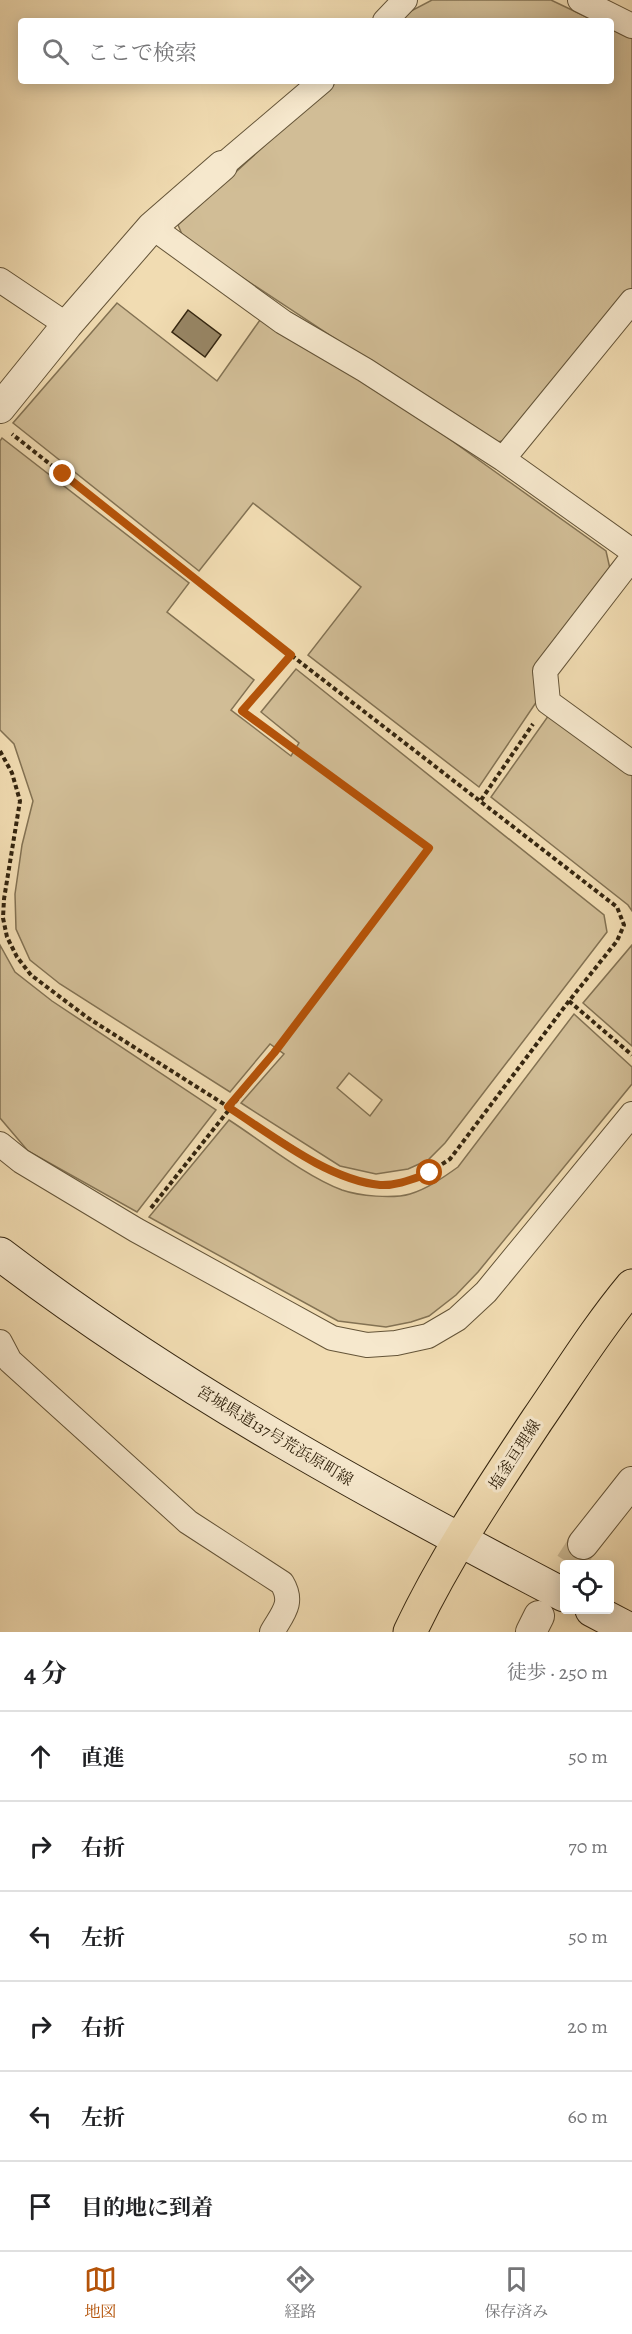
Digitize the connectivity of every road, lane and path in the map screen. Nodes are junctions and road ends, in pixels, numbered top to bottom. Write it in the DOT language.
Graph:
graph roads {
  1 [pos="405,0"];
  2 [pos="579,0"];
  3 [pos="388,18"];
  4 [pos="632,26"];
  5 [pos="318,84"];
  6 [pos="222,166"];
  7 [pos="152,226"];
  8 [pos="0,280"];
  9 [pos="632,301"];
  10 [pos="67,325"];
  11 [pos="3,418"];
  12 [pos="503,459"];
  13 [pos="632,551"];
  14 [pos="632,558"];
  15 [pos="291,655"];
  16 [pos="535,721"];
  17 [pos="0,751"];
  18 [pos="632,763"];
  19 [pos="481,800"];
  20 [pos="569,1001"];
  21 [pos="632,1054"];
  22 [pos="228,1107"];
  23 [pos="632,1114"];
  24 [pos="0,1144"];
  25 [pos="151,1208"];
  26 [pos="0,1254"];
  27 [pos="632,1286"];
  28 [pos="0,1342"];
  29 [pos="632,1482"];
  30 [pos="461,1540"];
  31 [pos="583,1544"];
  32 [pos="560,1593"];
  33 [pos="599,1614"];
  34 [pos="632,1631"];
  35 [pos="272,1632"];
  36 [pos="410,1632"];
  1 -- 3 [label="street"];
  2 -- 4 [label="street"];
  5 -- 6 [label="street"];
  6 -- 7 [label="street"];
  7 -- 10 [label="street"];
  7 -- 12 [label="street"];
  8 -- 10 [label="street"];
  9 -- 12 [label="street"];
  10 -- 11 [label="street"];
  11 -- 15 [label="path"];
  12 -- 13 [label="street"];
  14 -- 18 [label="street"];
  15 -- 19 [label="path"];
  15 -- 22 [label="path"];
  16 -- 19 [label="path"];
  17 -- 22 [label="path"];
  19 -- 20 [label="path"];
  20 -- 21 [label="path"];
  20 -- 22 [label="path"];
  22 -- 25 [label="path"];
  23 -- 24 [label="street"];
  26 -- 30 [label="main road, 宮城県道137号荒浜原町線"];
  27 -- 30 [label="main road, 塩釜亘理線"];
  28 -- 35 [label="street"];
  29 -- 31 [label="street"];
  30 -- 32 [label="main road, 宮城県道137号荒浜原町線"];
  30 -- 36 [label="main road, 塩釜亘理線"];
  33 -- 34 [label="main road"];
}
